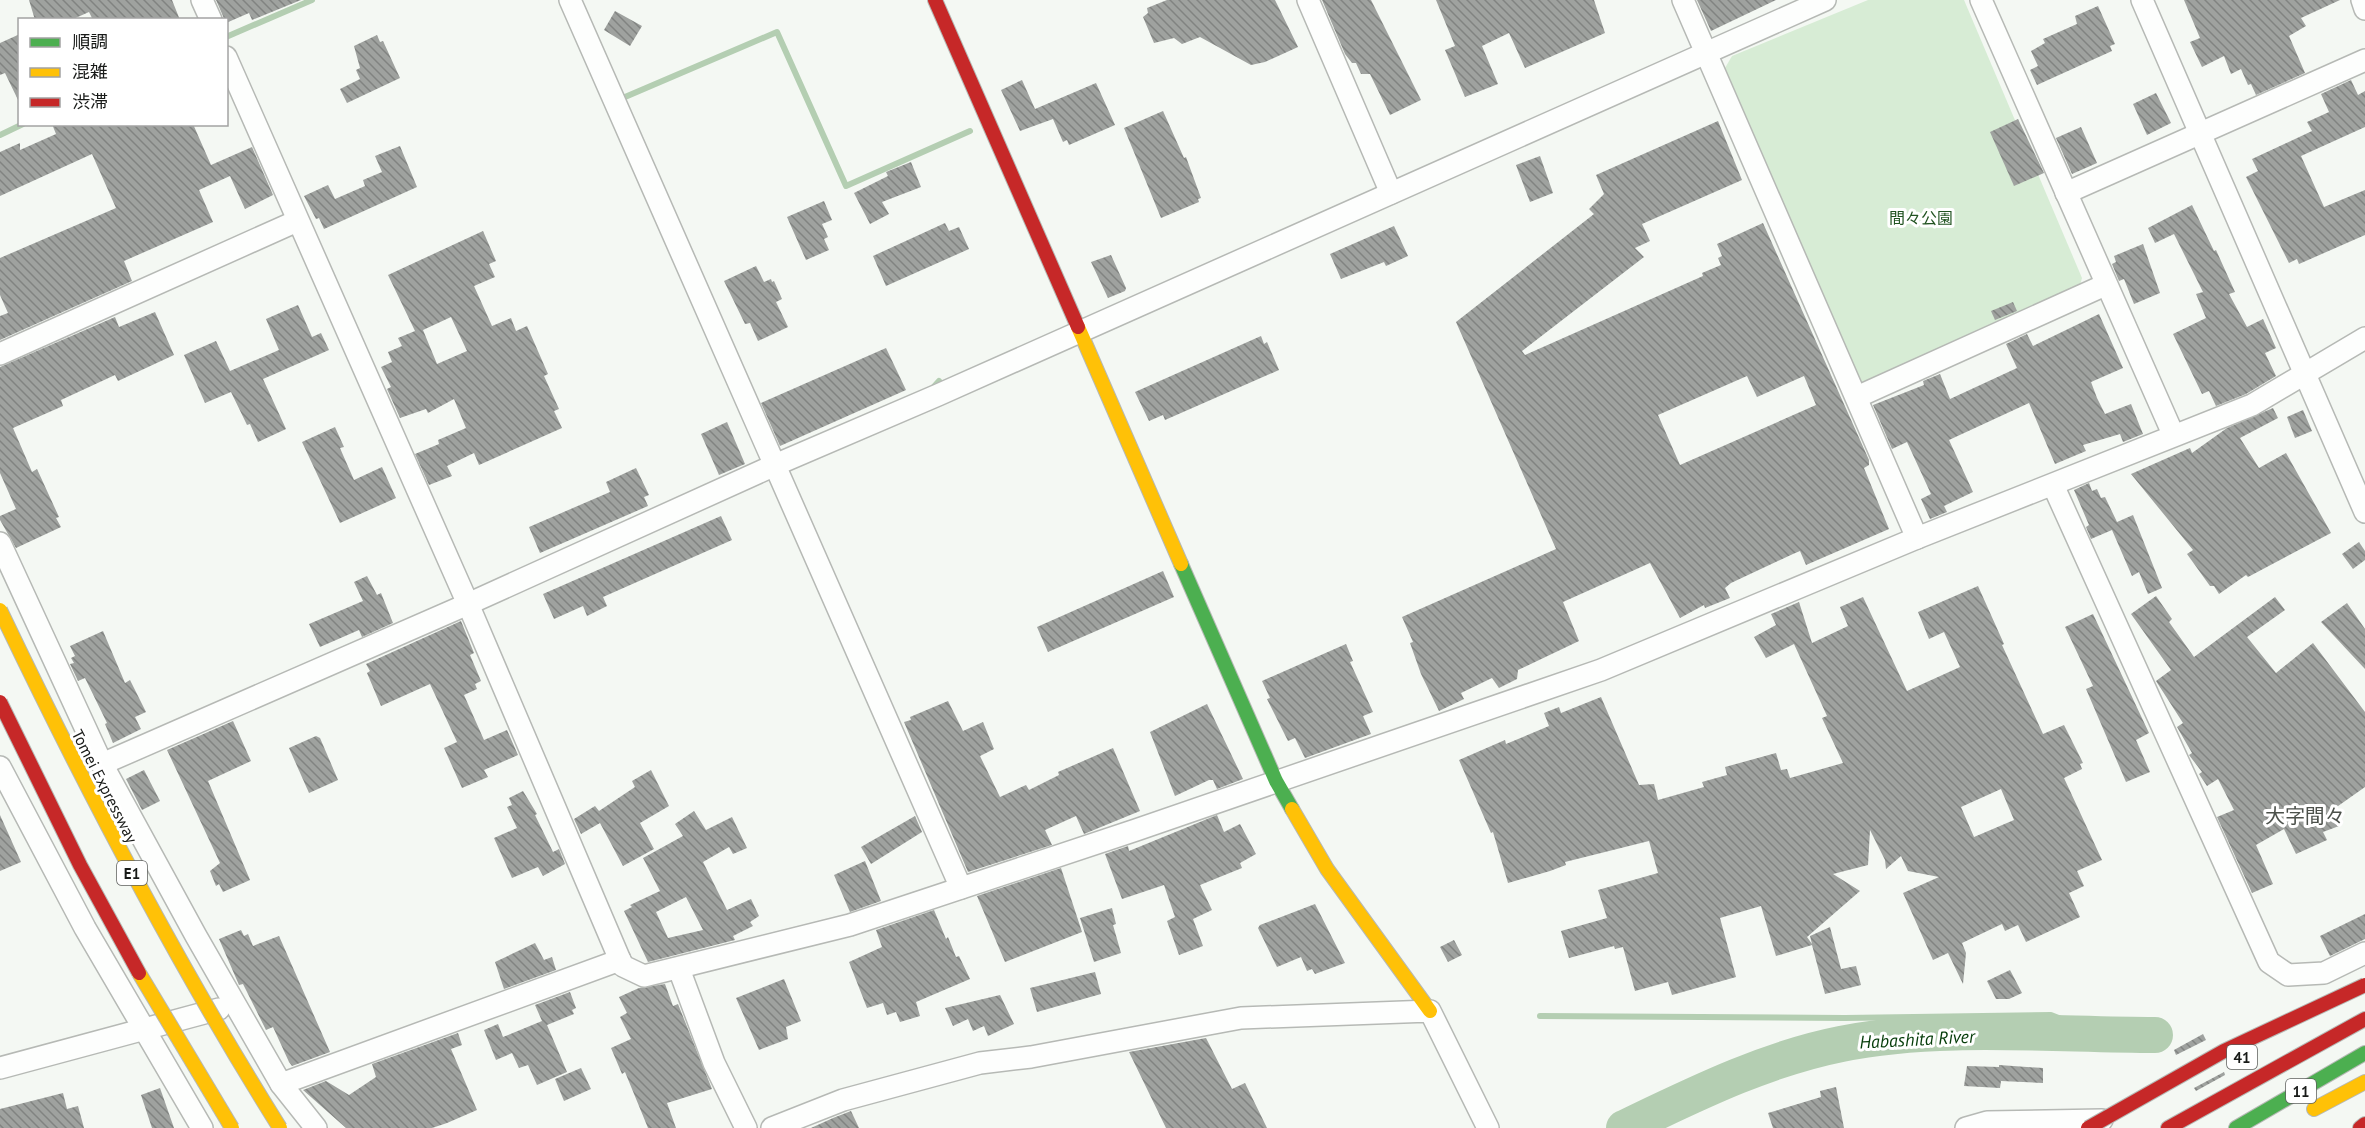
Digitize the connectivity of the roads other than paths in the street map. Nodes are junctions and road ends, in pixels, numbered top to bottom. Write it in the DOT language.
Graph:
graph roads {
  1 [pos="202,0"];
  2 [pos="570,0"];
  3 [pos="935,0"];
  4 [pos="1308,0"];
  5 [pos="1683,0"];
  6 [pos="1825,0"];
  7 [pos="1981,0"];
  8 [pos="2142,0"];
  9 [pos="2362,0"];
  10 [pos="2365,9"];
  11 [pos="210,18"];
  12 [pos="1707,54"];
  13 [pos="2365,60"];
  14 [pos="228,62"];
  15 [pos="2200,135"];
  16 [pos="1391,193"];
  17 [pos="2066,193"];
  18 [pos="297,221"];
  19 [pos="2105,285"];
  20 [pos="1081,330"];
  21 [pos="2365,338"];
  22 [pos="0,354"];
  23 [pos="2307,374"];
  24 [pos="1857,397"];
  25 [pos="2173,434"];
  26 [pos="775,465"];
  27 [pos="2053,485"];
  28 [pos="2365,512"];
  29 [pos="1917,538"];
  30 [pos="0,543"];
  31 [pos="468,604"];
  32 [pos="0,610"];
  33 [pos="0,702"];
  34 [pos="102,764"];
  35 [pos="0,767"];
  36 [pos="1276,781"];
  37 [pos="9,805"];
  38 [pos="961,888"];
  39 [pos="2365,953"];
  40 [pos="620,960"];
  41 [pos="679,969"];
  42 [pos="2365,986"];
  43 [pos="237,1004"];
  44 [pos="1430,1011"];
  45 [pos="2365,1019"];
  46 [pos="146,1029"];
  47 [pos="2365,1053"];
  48 [pos="0,1068"];
  49 [pos="2203,1079"];
  50 [pos="2365,1082"];
  51 [pos="281,1083"];
  52 [pos="2301,1117"];
  53 [pos="2133,1120"];
  54 [pos="2365,1124"];
  55 [pos="202,1128"];
  56 [pos="232,1128"];
  57 [pos="280,1128"];
  58 [pos="316,1128"];
  59 [pos="746,1128"];
  60 [pos="772,1128"];
  61 [pos="1488,1128"];
  62 [pos="1966,1128"];
  63 [pos="2088,1128"];
  64 [pos="2168,1128"];
  65 [pos="2236,1128"];
  66 [pos="2360,1128"];
  1 -- 11 [label="street"];
  2 -- 26 [label="street"];
  3 -- 20 [label="main road"];
  4 -- 16 [label="street"];
  5 -- 12 [label="street"];
  6 -- 12 [label="street"];
  7 -- 17 [label="street"];
  8 -- 15 [label="street"];
  9 -- 10 [label="street"];
  12 -- 16 [label="street"];
  12 -- 24 [label="street"];
  13 -- 15 [label="street"];
  14 -- 18 [label="street"];
  15 -- 17 [label="street"];
  15 -- 23 [label="street"];
  16 -- 20 [label="street"];
  17 -- 19 [label="street"];
  18 -- 22 [label="street"];
  18 -- 31 [label="street"];
  19 -- 24 [label="street"];
  19 -- 25 [label="street"];
  20 -- 26 [label="street"];
  20 -- 36 [label="main road"];
  21 -- 23 [label="street"];
  23 -- 25 [label="street"];
  23 -- 28 [label="street"];
  24 -- 29 [label="street"];
  25 -- 27 [label="street"];
  26 -- 31 [label="street"];
  26 -- 38 [label="street"];
  27 -- 29 [label="street"];
  27 -- 39 [label="street"];
  29 -- 36 [label="street"];
  30 -- 34 [label="street"];
  31 -- 34 [label="street"];
  31 -- 40 [label="street"];
  32 -- 57 [label="main road, Tomei Expressway / E1, bridge"];
  33 -- 56 [label="main road, E1, bridge"];
  34 -- 43 [label="street"];
  35 -- 37 [label="street"];
  36 -- 38 [label="street"];
  36 -- 44 [label="main road"];
  37 -- 46 [label="street"];
  38 -- 41 [label="street"];
  40 -- 41 [label="street"];
  40 -- 51 [label="street"];
  41 -- 59 [label="street"];
  42 -- 49 [label="main road, 41"];
  42 -- 63 [label="main road, bridge"];
  43 -- 46 [label="street"];
  43 -- 51 [label="street"];
  44 -- 60 [label="street"];
  44 -- 61 [label="street"];
  45 -- 64 [label="main road, 11"];
  46 -- 48 [label="street"];
  46 -- 55 [label="street"];
  47 -- 65 [label="main road, 11"];
  50 -- 52 [label="main road"];
  51 -- 58 [label="street"];
  53 -- 62 [label="street"];
  54 -- 66 [label="main road"];
}
